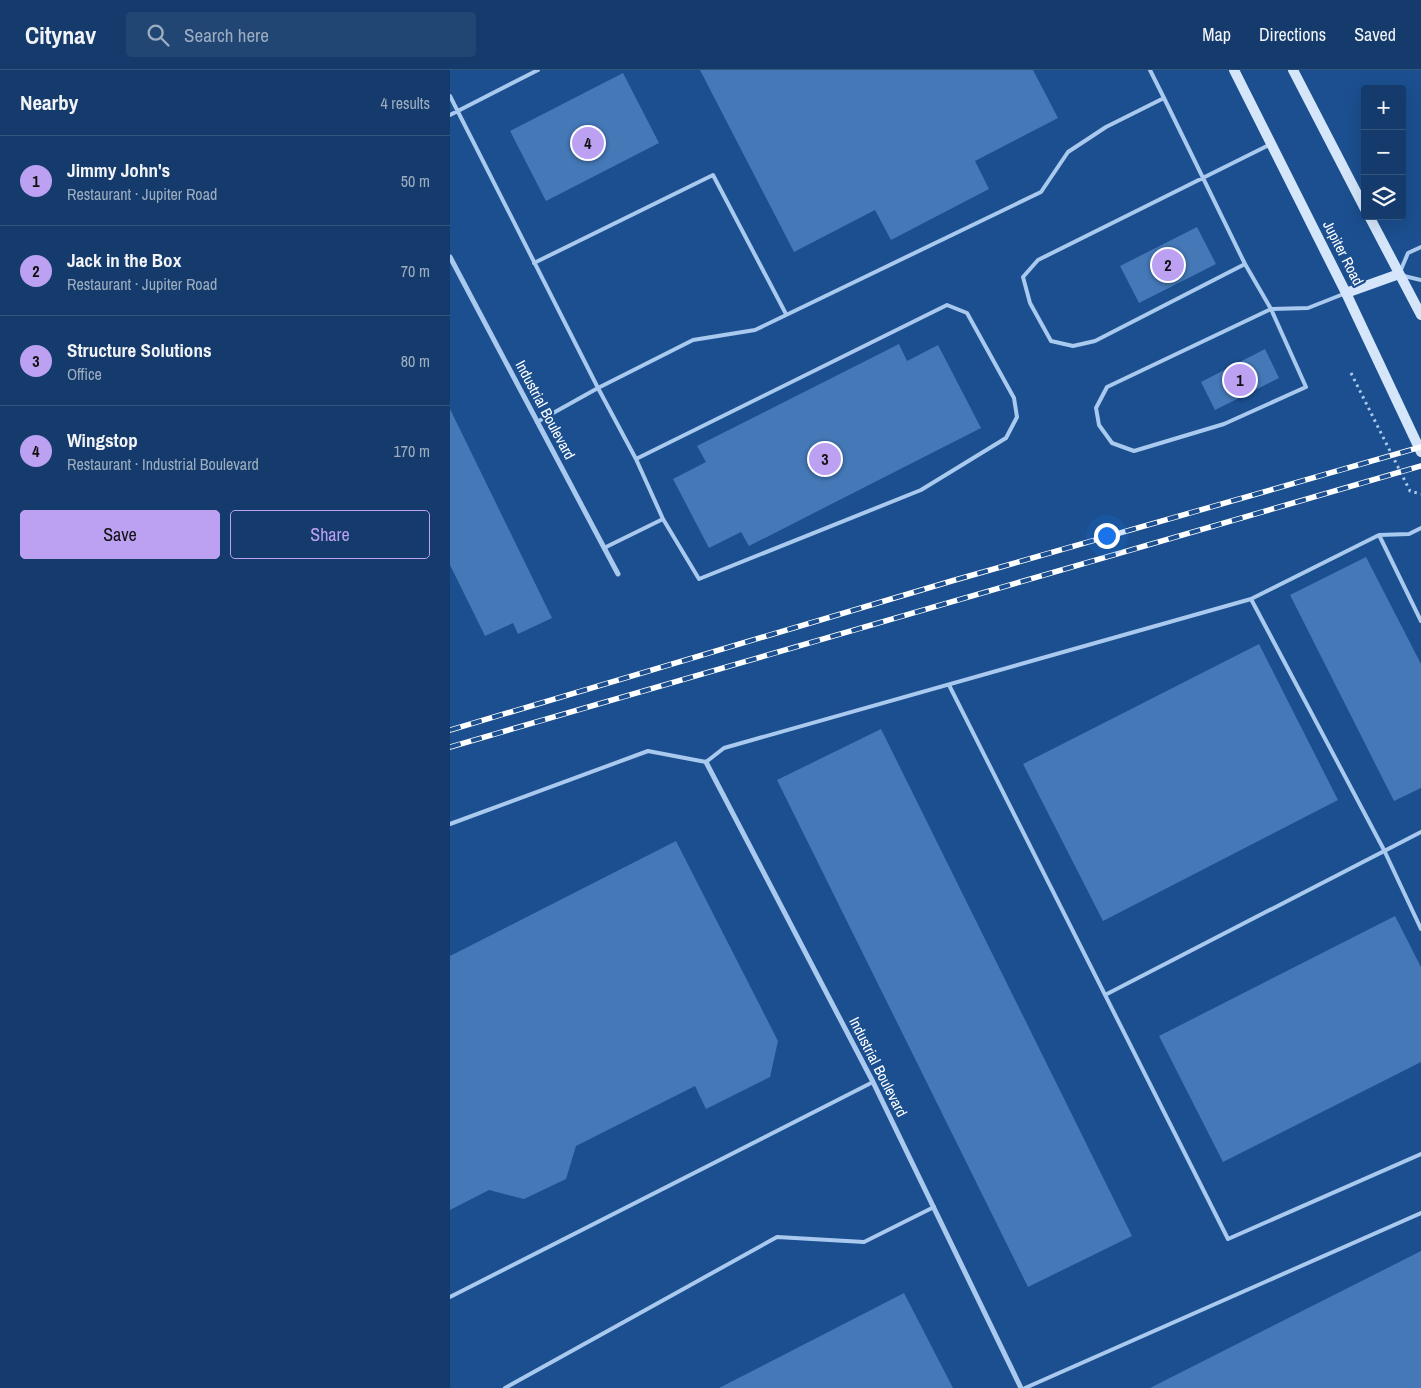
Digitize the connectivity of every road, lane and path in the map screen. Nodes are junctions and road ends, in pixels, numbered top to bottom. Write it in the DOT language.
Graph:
graph roads {
  1 [pos="538,70"];
  2 [pos="1150,70"];
  3 [pos="1234,70"];
  4 [pos="1293,70"];
  5 [pos="450,96"];
  6 [pos="1164,98"];
  7 [pos="458,111"];
  8 [pos="450,115"];
  9 [pos="1271,144"];
  10 [pos="1203,178"];
  11 [pos="1361,201"];
  12 [pos="1370,220"];
  13 [pos="1421,247"];
  14 [pos="450,257"];
  15 [pos="534,263"];
  16 [pos="1245,264"];
  17 [pos="1399,274"];
  18 [pos="1421,280"];
  19 [pos="1346,292"];
  20 [pos="1272,309"];
  21 [pos="786,314"];
  22 [pos="1421,315"];
  23 [pos="1351,373"];
  24 [pos="598,388"];
  25 [pos="537,422"];
  26 [pos="1421,452"];
  27 [pos="636,459"];
  28 [pos="1421,494"];
  29 [pos="663,518"];
  30 [pos="1421,528"];
  31 [pos="1379,535"];
  32 [pos="604,548"];
  33 [pos="618,574"];
  34 [pos="1251,599"];
  35 [pos="1421,621"];
  36 [pos="949,685"];
  37 [pos="706,762"];
  38 [pos="450,824"];
  39 [pos="1421,832"];
  40 [pos="1384,850"];
  41 [pos="1421,929"];
  42 [pos="1105,995"];
  43 [pos="873,1082"];
  44 [pos="1421,1154"];
  45 [pos="934,1207"];
  46 [pos="1421,1214"];
  47 [pos="450,1297"];
  48 [pos="505,1388"];
  49 [pos="1021,1388"];
  50 [pos="1025,1388"];
  1 -- 7 [label="lane"];
  2 -- 6 [label="lane"];
  3 -- 9 [label="main road, Jupiter Road"];
  4 -- 11 [label="main road"];
  5 -- 7 [label="lane"];
  6 -- 10 [label="lane"];
  6 -- 21 [label="lane"];
  7 -- 8 [label="lane"];
  7 -- 15 [label="lane"];
  9 -- 10 [label="lane"];
  9 -- 19 [label="main road, Jupiter Road"];
  10 -- 16 [label="lane"];
  10 -- 16 [label="lane"];
  12 -- 17 [label="main road"];
  13 -- 17 [label="lane"];
  14 -- 25 [label="street, Industrial Boulevard"];
  15 -- 21 [label="lane"];
  15 -- 24 [label="lane"];
  16 -- 20 [label="lane"];
  17 -- 18 [label="lane"];
  17 -- 19 [label="main road"];
  17 -- 22 [label="main road"];
  19 -- 20 [label="lane"];
  19 -- 26 [label="main road, Jupiter Road"];
  20 -- 20 [label="lane"];
  21 -- 24 [label="lane"];
  23 -- 28 [label="path"];
  24 -- 25 [label="lane"];
  24 -- 27 [label="lane"];
  25 -- 32 [label="street, Industrial Boulevard"];
  27 -- 29 [label="lane"];
  27 -- 29 [label="lane"];
  29 -- 32 [label="lane"];
  30 -- 31 [label="lane"];
  31 -- 34 [label="lane"];
  31 -- 35 [label="lane"];
  32 -- 33 [label="street, Industrial Boulevard"];
  34 -- 36 [label="lane"];
  34 -- 40 [label="lane"];
  36 -- 37 [label="lane"];
  36 -- 42 [label="lane"];
  37 -- 38 [label="lane"];
  37 -- 43 [label="street, Industrial Boulevard"];
  39 -- 40 [label="lane"];
  40 -- 41 [label="lane"];
  40 -- 42 [label="lane"];
  42 -- 44 [label="lane"];
  43 -- 45 [label="street, Industrial Boulevard"];
  43 -- 47 [label="lane"];
  45 -- 48 [label="lane"];
  45 -- 49 [label="street, Industrial Boulevard"];
  46 -- 50 [label="lane"];
}
